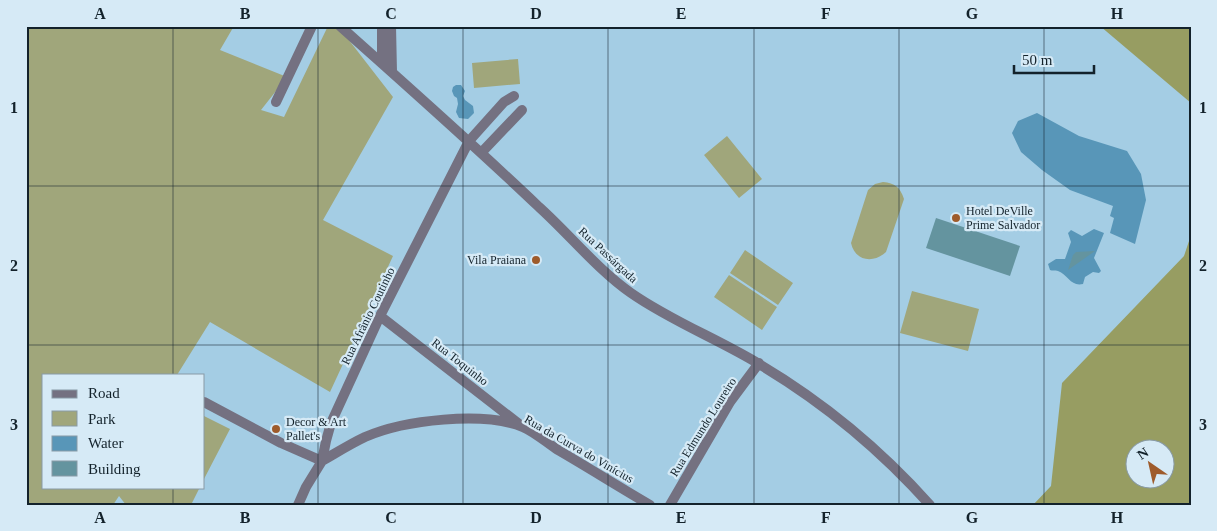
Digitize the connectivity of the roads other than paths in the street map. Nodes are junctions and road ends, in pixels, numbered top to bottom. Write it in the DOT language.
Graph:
graph roads {
  1 [pos="312,26"];
  2 [pos="340,26"];
  3 [pos="382,26"];
  4 [pos="391,26"];
  5 [pos="382,63"];
  6 [pos="392,72"];
  7 [pos="514,96"];
  8 [pos="276,102"];
  9 [pos="522,110"];
  10 [pos="469,141"];
  11 [pos="481,153"];
  12 [pos="380,316"];
  13 [pos="759,363"];
  14 [pos="205,403"];
  15 [pos="524,428"];
  16 [pos="322,462"];
  17 [pos="298,505"];
  18 [pos="650,505"];
  19 [pos="670,505"];
  20 [pos="930,505"];
  1 -- 8 [label="street"];
  2 -- 5 [label="street, Rua Passárgada"];
  3 -- 5 [label="street"];
  4 -- 6 [label="street"];
  5 -- 6 [label="street, Rua Passárgada"];
  6 -- 10 [label="street, Rua Passárgada"];
  7 -- 10 [label="street, Rua Afrânio Coutinho"];
  9 -- 11 [label="street"];
  10 -- 11 [label="street, Rua Passárgada"];
  10 -- 12 [label="street, Rua Afrânio Coutinho"];
  11 -- 13 [label="street, Rua Passárgada"];
  12 -- 15 [label="street, Rua Toquinho"];
  12 -- 16 [label="street, Rua Afrânio Coutinho"];
  13 -- 19 [label="street, Rua Edmundo Loureiro"];
  13 -- 20 [label="street, Rua Passárgada"];
  14 -- 16 [label="street"];
  15 -- 16 [label="street, Rua da Curva do Vinícius"];
  15 -- 18 [label="street, Rua da Curva do Vinícius"];
  16 -- 17 [label="street, Rua Afrânio Coutinho"];
}
